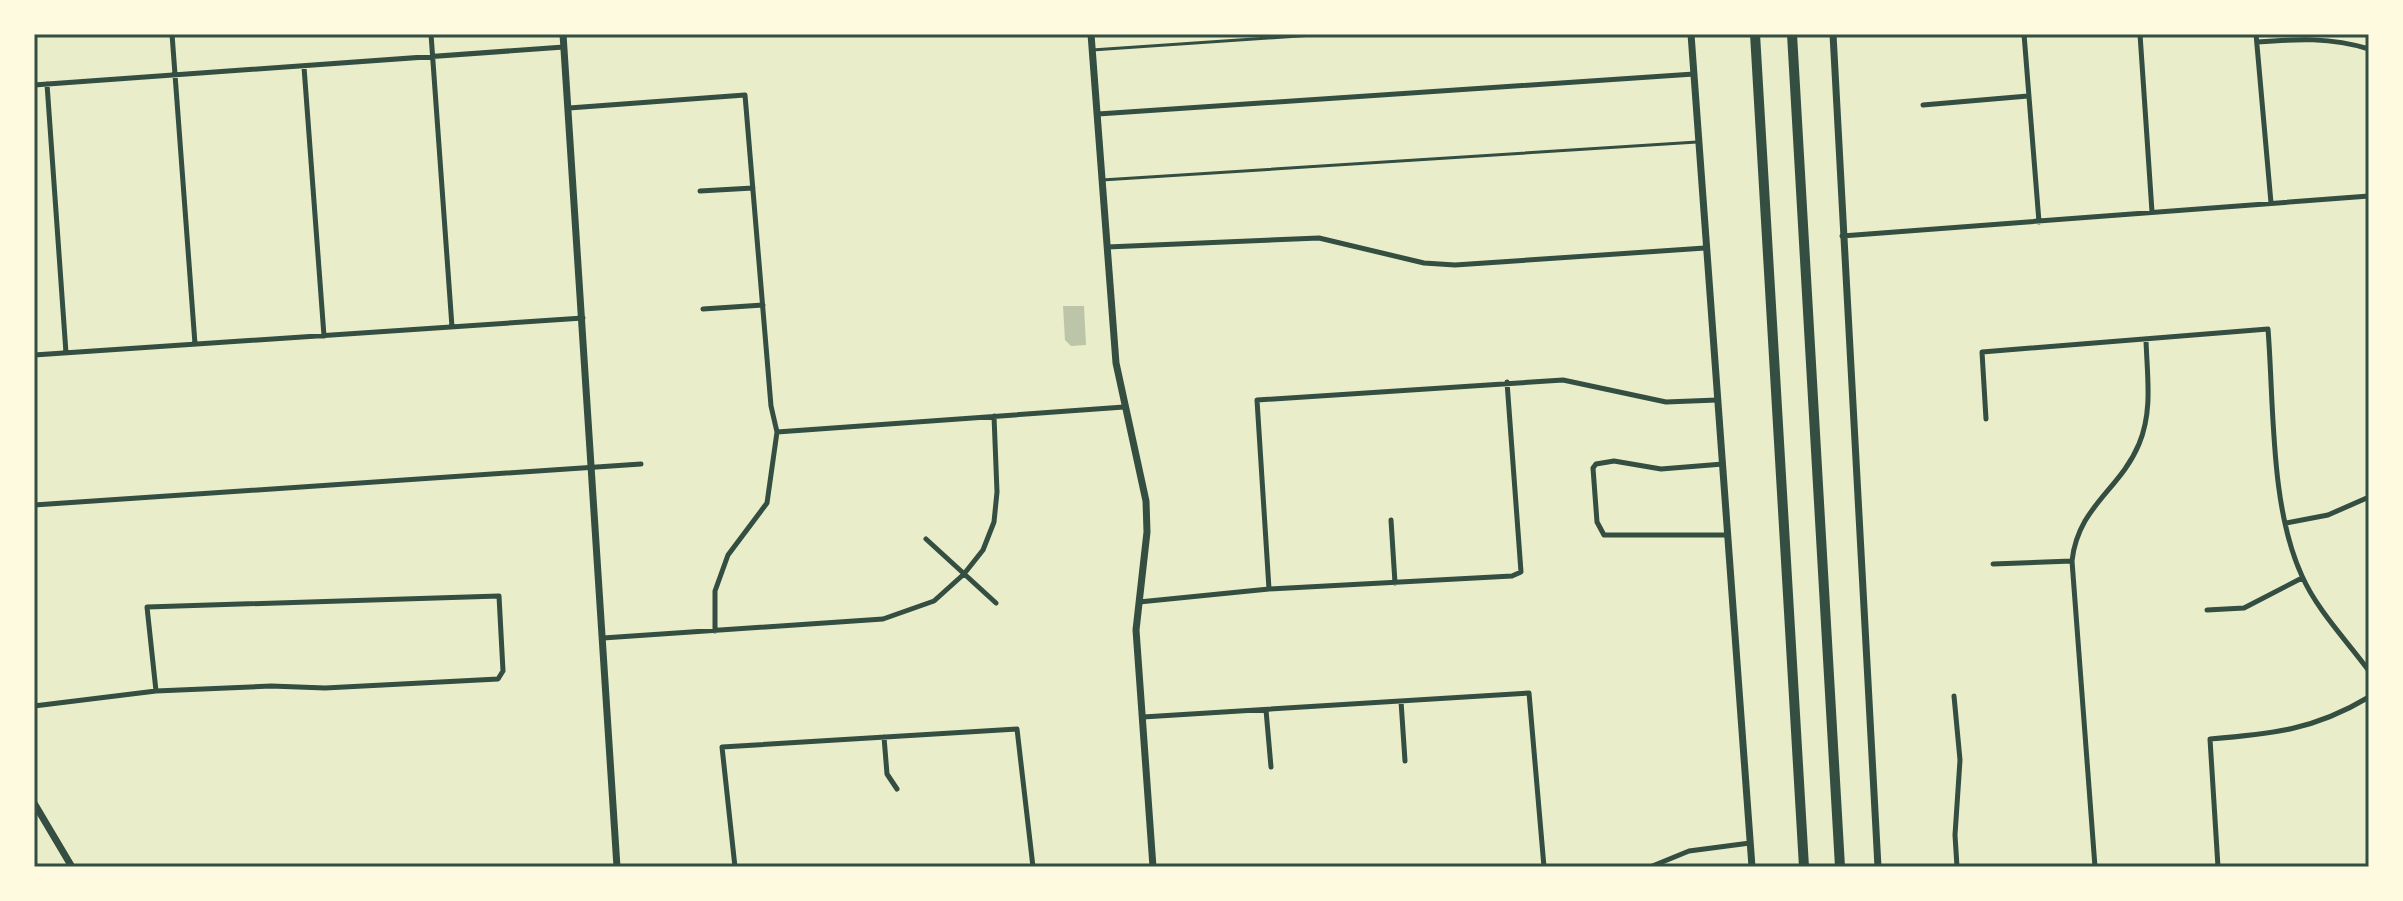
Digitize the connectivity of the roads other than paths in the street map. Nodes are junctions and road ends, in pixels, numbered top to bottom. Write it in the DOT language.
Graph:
graph roads {
  1 [pos="172,34"];
  2 [pos="431,34"];
  3 [pos="563,34"];
  4 [pos="1091,34"];
  5 [pos="1328,34"];
  6 [pos="1691,34"];
  7 [pos="1753,34"];
  8 [pos="1833,34"];
  9 [pos="2024,34"];
  10 [pos="2140,34"];
  11 [pos="2256,34"];
  12 [pos="1792,35"];
  13 [pos="2257,42"];
  14 [pos="564,47"];
  15 [pos="2369,49"];
  16 [pos="1092,50"];
  17 [pos="433,58"];
  18 [pos="304,67"];
  19 [pos="1694,74"];
  20 [pos="175,75"];
  21 [pos="47,84"];
  22 [pos="34,85"];
  23 [pos="2028,96"];
  24 [pos="1923,105"];
  25 [pos="569,108"];
  26 [pos="1098,114"];
  27 [pos="1698,142"];
  28 [pos="1102,180"];
  29 [pos="753,188"];
  30 [pos="700,191"];
  31 [pos="2369,196"];
  32 [pos="2271,203"];
  33 [pos="2152,212"];
  34 [pos="2039,222"];
  35 [pos="1841,236"];
  36 [pos="1107,247"];
  37 [pos="1705,248"];
  38 [pos="763,305"];
  39 [pos="703,309"];
  40 [pos="583,318"];
  41 [pos="452,327"];
  42 [pos="324,336"];
  43 [pos="2146,340"];
  44 [pos="195,344"];
  45 [pos="66,353"];
  46 [pos="34,355"];
  47 [pos="1507,382"];
  48 [pos="1718,400"];
  49 [pos="1124,407"];
  50 [pos="994,416"];
  51 [pos="1986,419"];
  52 [pos="777,432"];
  53 [pos="641,464"];
  54 [pos="1723,464"];
  55 [pos="592,467"];
  56 [pos="2369,497"];
  57 [pos="34,505"];
  58 [pos="1391,520"];
  59 [pos="2286,523"];
  60 [pos="1728,535"];
  61 [pos="926,539"];
  62 [pos="2072,561"];
  63 [pos="1993,564"];
  64 [pos="964,574"];
  65 [pos="2302,578"];
  66 [pos="1395,583"];
  67 [pos="1269,589"];
  68 [pos="1138,602"];
  69 [pos="996,603"];
  70 [pos="2207,610"];
  71 [pos="715,631"];
  72 [pos="603,638"];
  73 [pos="2369,671"];
  74 [pos="156,691"];
  75 [pos="1954,696"];
  76 [pos="2369,697"];
  77 [pos="1401,701"];
  78 [pos="34,706"];
  79 [pos="1266,710"];
  80 [pos="1143,717"];
  81 [pos="884,737"];
  82 [pos="1405,761"];
  83 [pos="1271,767"];
  84 [pos="897,789"];
  85 [pos="34,803"];
  86 [pos="1750,843"];
  87 [pos="72,867"];
  88 [pos="617,867"];
  89 [pos="735,867"];
  90 [pos="1033,867"];
  91 [pos="1153,867"];
  92 [pos="1544,867"];
  93 [pos="1650,867"];
  94 [pos="1752,867"];
  95 [pos="1804,867"];
  96 [pos="1840,867"];
  97 [pos="1878,867"];
  98 [pos="1957,867"];
  99 [pos="2095,867"];
  100 [pos="2218,867"];
  1 -- 20 [label="street"];
  2 -- 17 [label="street"];
  3 -- 14 [label="street"];
  4 -- 16 [label="street"];
  5 -- 16 [label="lane"];
  6 -- 19 [label="street"];
  7 -- 95 [label="highway"];
  8 -- 35 [label="street"];
  9 -- 23 [label="street"];
  10 -- 33 [label="street"];
  11 -- 13 [label="street"];
  12 -- 96 [label="highway"];
  13 -- 15 [label="street"];
  13 -- 32 [label="street"];
  14 -- 17 [label="street"];
  14 -- 25 [label="street"];
  16 -- 26 [label="street"];
  17 -- 18 [label="street"];
  17 -- 41 [label="street"];
  18 -- 20 [label="street"];
  18 -- 42 [label="street"];
  19 -- 26 [label="street"];
  19 -- 27 [label="street"];
  20 -- 21 [label="street"];
  20 -- 44 [label="street"];
  21 -- 22 [label="street"];
  21 -- 45 [label="street"];
  23 -- 24 [label="street"];
  23 -- 34 [label="street"];
  25 -- 29 [label="street"];
  25 -- 40 [label="street"];
  26 -- 28 [label="street"];
  27 -- 28 [label="lane"];
  27 -- 37 [label="street"];
  28 -- 36 [label="street"];
  29 -- 30 [label="street"];
  29 -- 38 [label="street"];
  31 -- 32 [label="street"];
  32 -- 33 [label="street"];
  33 -- 34 [label="street"];
  34 -- 35 [label="street"];
  35 -- 97 [label="street"];
  36 -- 37 [label="street"];
  36 -- 49 [label="street"];
  37 -- 48 [label="street"];
  38 -- 39 [label="street"];
  38 -- 52 [label="street"];
  40 -- 41 [label="street"];
  40 -- 55 [label="street"];
  41 -- 42 [label="street"];
  42 -- 44 [label="street"];
  43 -- 51 [label="street"];
  43 -- 59 [label="street"];
  43 -- 62 [label="street"];
  44 -- 45 [label="street"];
  45 -- 46 [label="street"];
  47 -- 48 [label="street"];
  47 -- 66 [label="street"];
  47 -- 67 [label="street"];
  48 -- 54 [label="street"];
  49 -- 50 [label="street"];
  49 -- 68 [label="street"];
  50 -- 52 [label="street"];
  50 -- 64 [label="street"];
  52 -- 71 [label="street"];
  53 -- 55 [label="street"];
  54 -- 60 [label="street"];
  54 -- 60 [label="street"];
  55 -- 57 [label="street"];
  55 -- 72 [label="street"];
  56 -- 59 [label="street"];
  58 -- 66 [label="street"];
  59 -- 65 [label="street"];
  60 -- 86 [label="street"];
  61 -- 64 [label="street"];
  62 -- 63 [label="street"];
  62 -- 99 [label="street"];
  64 -- 69 [label="street"];
  64 -- 71 [label="street"];
  65 -- 70 [label="street"];
  65 -- 73 [label="street"];
  66 -- 67 [label="street"];
  67 -- 68 [label="street"];
  68 -- 80 [label="street"];
  71 -- 72 [label="street"];
  72 -- 88 [label="street"];
  74 -- 74 [label="street"];
  74 -- 78 [label="street"];
  75 -- 98 [label="street"];
  76 -- 100 [label="street"];
  77 -- 79 [label="street"];
  77 -- 82 [label="street"];
  77 -- 92 [label="street"];
  79 -- 80 [label="street"];
  79 -- 83 [label="street"];
  80 -- 91 [label="street"];
  81 -- 84 [label="street"];
  81 -- 89 [label="street"];
  81 -- 90 [label="street"];
  85 -- 87 [label="street"];
  86 -- 93 [label="street"];
  86 -- 94 [label="street"];
}
